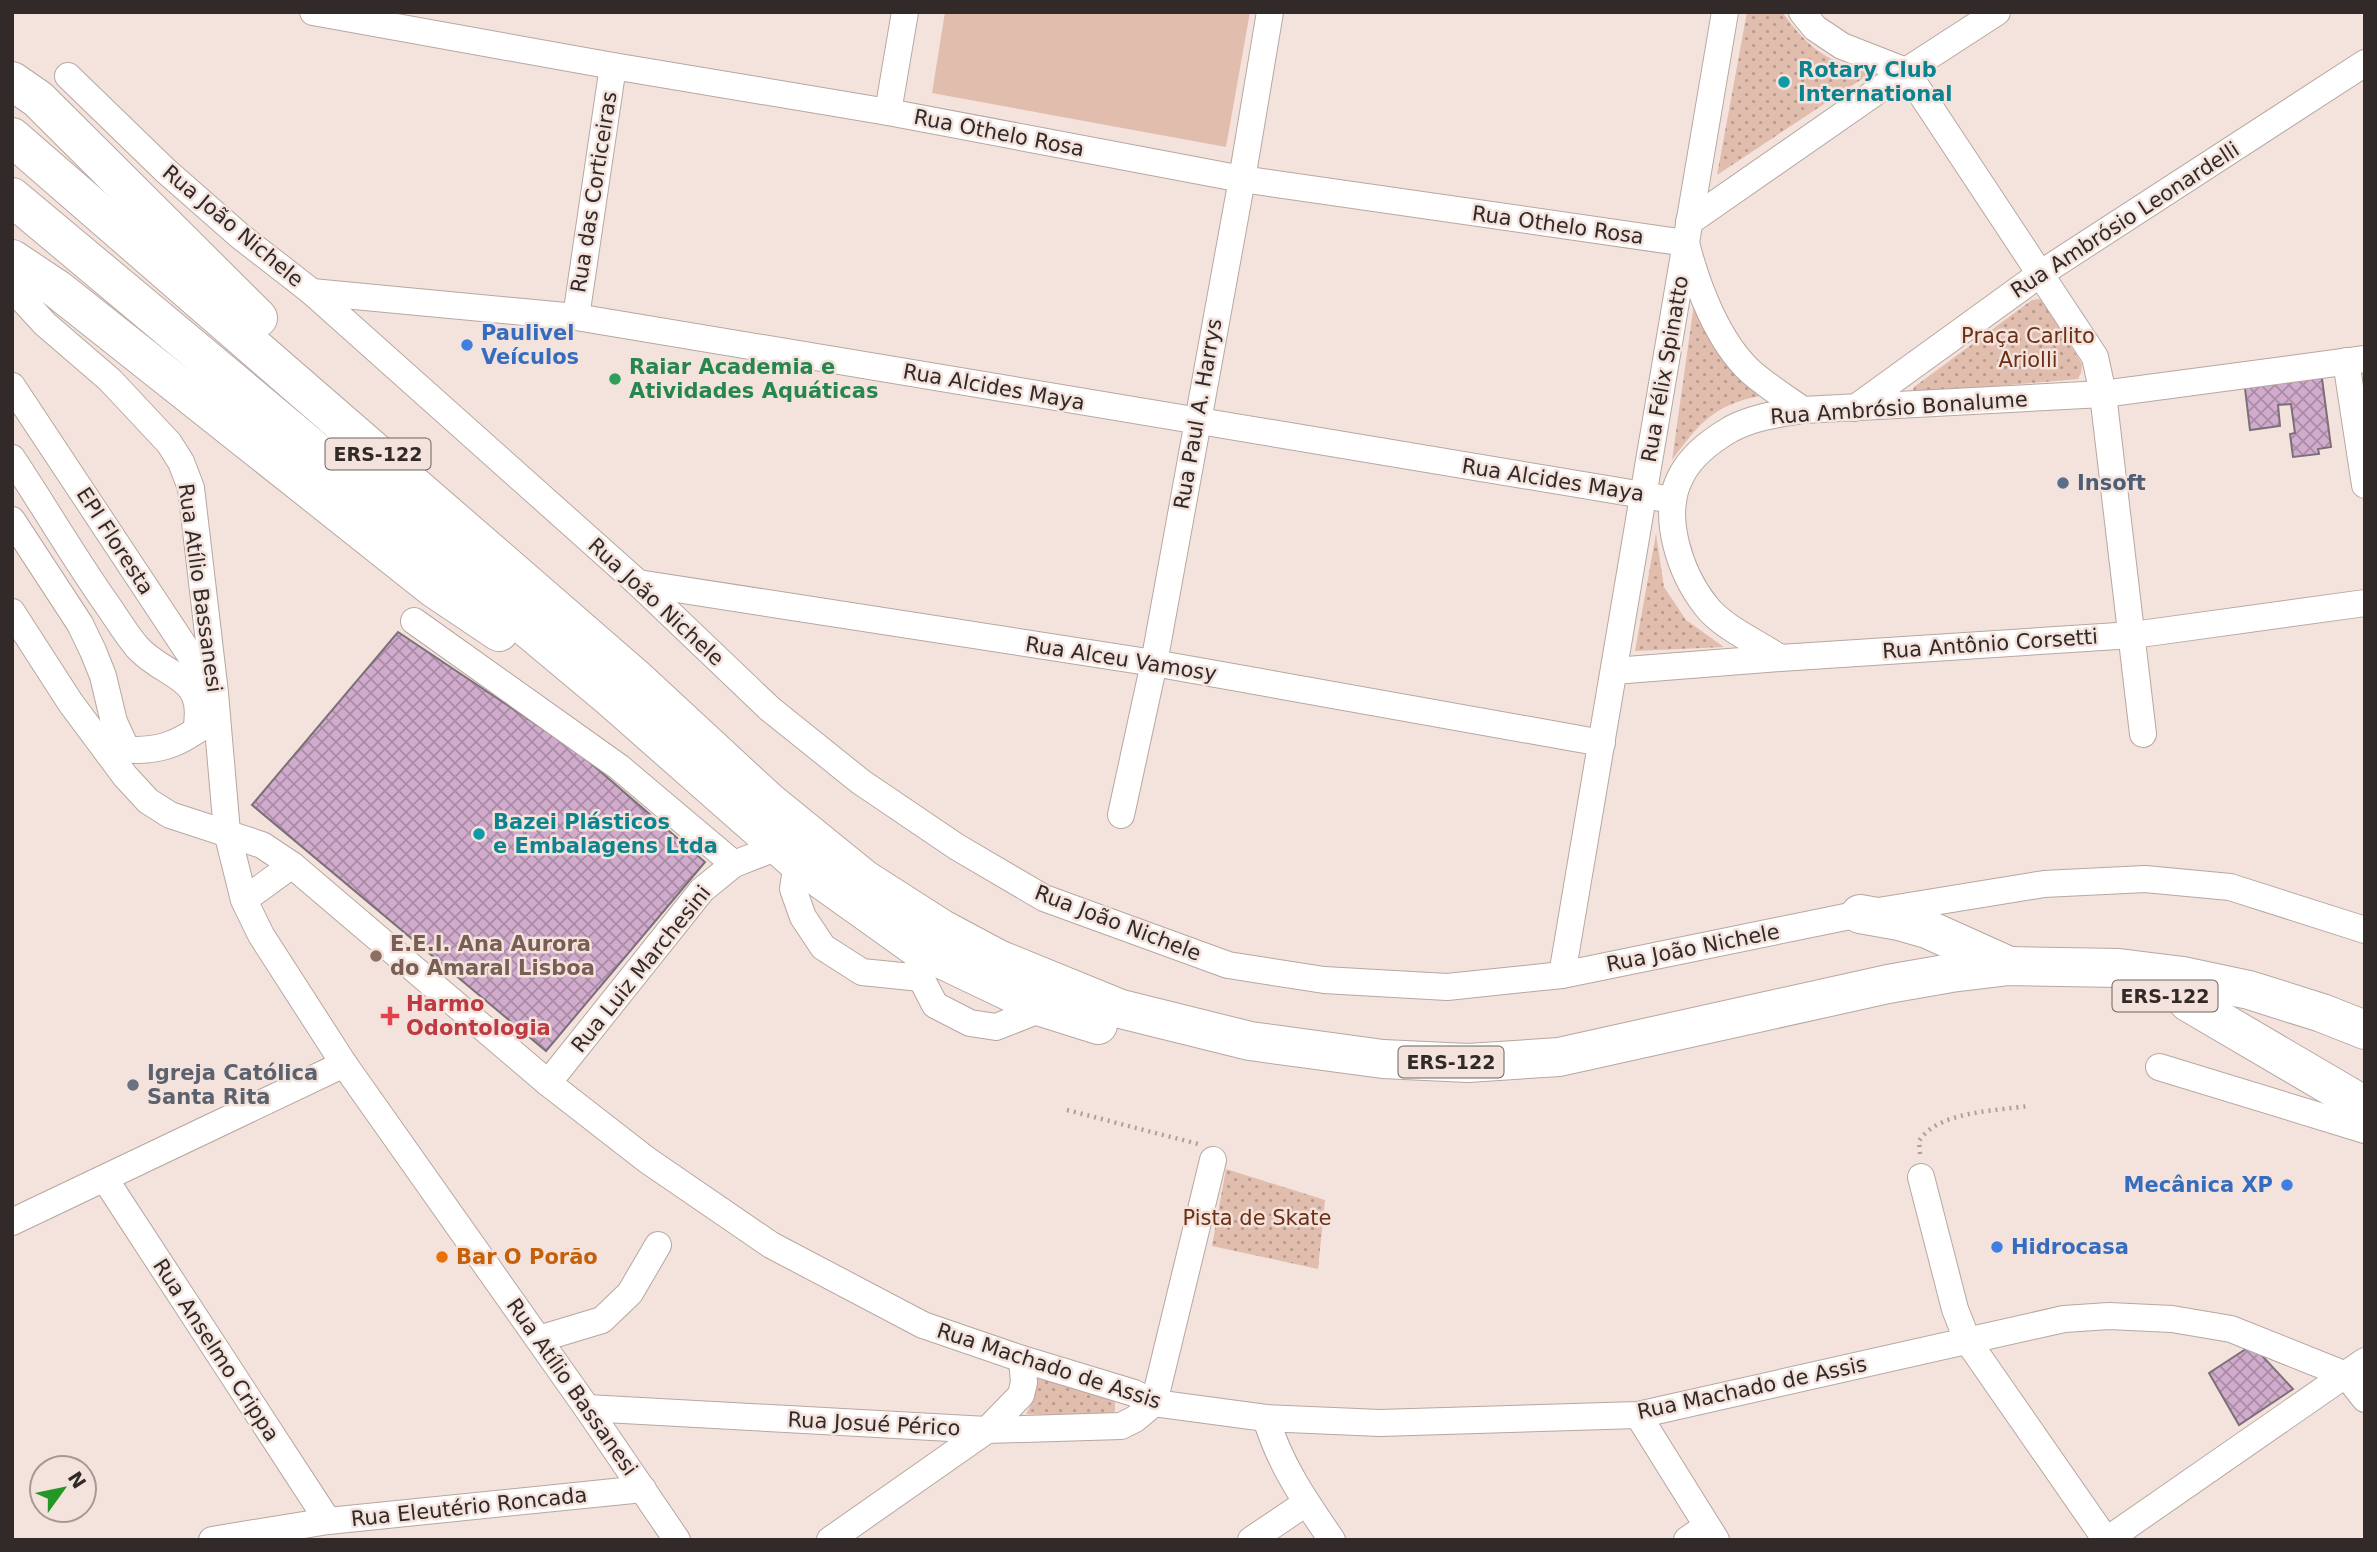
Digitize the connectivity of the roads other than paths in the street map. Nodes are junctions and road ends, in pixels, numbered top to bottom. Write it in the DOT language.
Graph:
graph roads {
  1 [pos="313,12"];
  2 [pos="905,12"];
  3 [pos="1270,12"];
  4 [pos="1725,12"];
  5 [pos="1802,12"];
  6 [pos="1997,12"];
  7 [pos="2365,63"];
  8 [pos="613,66"];
  9 [pos="1906,71"];
  10 [pos="68,76"];
  11 [pos="12,82"];
  12 [pos="12,93"];
  13 [pos="888,112"];
  14 [pos="12,117"];
  15 [pos="12,137"];
  16 [pos="1242,179"];
  17 [pos="12,197"];
  18 [pos="1688,233"];
  19 [pos="12,259"];
  20 [pos="2040,274"];
  21 [pos="12,288"];
  22 [pos="312,292"];
  23 [pos="12,314"];
  24 [pos="576,317"];
  25 [pos="45,324"];
  26 [pos="2355,360"];
  27 [pos="14,388"];
  28 [pos="2103,394"];
  29 [pos="1855,408"];
  30 [pos="1803,410"];
  31 [pos="12,419"];
  32 [pos="1196,422"];
  33 [pos="12,458"];
  34 [pos="2365,485"];
  35 [pos="1643,495"];
  36 [pos="1673,500"];
  37 [pos="12,520"];
  38 [pos="638,583"];
  39 [pos="2365,603"];
  40 [pos="12,612"];
  41 [pos="414,621"];
  42 [pos="2133,635"];
  43 [pos="1780,657"];
  44 [pos="1154,663"];
  45 [pos="1614,671"];
  46 [pos="623,687"];
  47 [pos="216,703"];
  48 [pos="196,731"];
  49 [pos="2143,734"];
  50 [pos="1602,743"];
  51 [pos="115,749"];
  52 [pos="1121,815"];
  53 [pos="227,832"];
  54 [pos="787,854"];
  55 [pos="734,863"];
  56 [pos="292,865"];
  57 [pos="244,900"];
  58 [pos="1860,914"];
  59 [pos="2365,930"];
  60 [pos="918,963"];
  61 [pos="2009,966"];
  62 [pos="1562,975"];
  63 [pos="2188,1002"];
  64 [pos="2365,1030"];
  65 [pos="2365,1053"];
  66 [pos="344,1063"];
  67 [pos="2159,1067"];
  68 [pos="548,1083"];
  69 [pos="2365,1106"];
  70 [pos="2365,1130"];
  71 [pos="1213,1160"];
  72 [pos="1922,1177"];
  73 [pos="105,1179"];
  74 [pos="12,1222"];
  75 [pos="658,1245"];
  76 [pos="539,1339"];
  77 [pos="1967,1340"];
  78 [pos="1022,1359"];
  79 [pos="2355,1368"];
  80 [pos="2365,1399"];
  81 [pos="1154,1403"];
  82 [pos="587,1408"];
  83 [pos="1638,1415"];
  84 [pos="1266,1418"];
  85 [pos="987,1430"];
  86 [pos="643,1489"];
  87 [pos="1306,1503"];
  88 [pos="328,1521"];
  89 [pos="667,1535"];
  90 [pos="1704,1535"];
  91 [pos="252,1536"];
  92 [pos="212,1540"];
  93 [pos="830,1540"];
  94 [pos="1251,1540"];
  95 [pos="1332,1540"];
  96 [pos="2106,1540"];
  1 -- 8 [label="street, Rua Othelo Rosa"];
  2 -- 13 [label="street"];
  3 -- 16 [label="street, Rua Paul A. Harrys"];
  4 -- 18 [label="street, Rua Félix Spinatto"];
  5 -- 9 [label="street"];
  6 -- 9 [label="street"];
  7 -- 20 [label="street, Rua Ambrósio Leonardelli"];
  8 -- 13 [label="street, Rua Othelo Rosa"];
  8 -- 24 [label="street, Rua das Corticeiras"];
  9 -- 18 [label="street"];
  9 -- 20 [label="street"];
  10 -- 22 [label="street, Rua João Nichele"];
  11 -- 46 [label="highway"];
  12 -- 14 [label="highway"];
  13 -- 16 [label="street, Rua Othelo Rosa"];
  15 -- 46 [label="highway, ERS-122"];
  16 -- 18 [label="street, Rua Othelo Rosa"];
  16 -- 32 [label="street, Rua Paul A. Harrys"];
  17 -- 46 [label="highway, ERS-122"];
  18 -- 30 [label="street"];
  18 -- 35 [label="street, Rua Félix Spinatto"];
  19 -- 46 [label="highway"];
  20 -- 28 [label="street"];
  20 -- 29 [label="street, Rua Ambrósio Leonardelli"];
  21 -- 25 [label="street, Rua Atílio Bassanesi"];
  22 -- 24 [label="street, Rua Alcides Maya"];
  22 -- 38 [label="street, Rua João Nichele"];
  23 -- 25 [label="street"];
  24 -- 32 [label="street, Rua Alcides Maya"];
  25 -- 47 [label="street, Rua Atílio Bassanesi"];
  26 -- 28 [label="street, Rua Ambrósio Bonalume"];
  26 -- 34 [label="street"];
  27 -- 31 [label="street, EPI Floresta"];
  27 -- 47 [label="street, EPI Floresta"];
  28 -- 29 [label="street, Rua Ambrósio Bonalume"];
  28 -- 42 [label="street"];
  29 -- 30 [label="street, Rua Ambrósio Bonalume"];
  30 -- 36 [label="street, Rua Ambrósio Bonalume"];
  32 -- 35 [label="street, Rua Alcides Maya"];
  32 -- 44 [label="street, Rua Paul A. Harrys"];
  33 -- 48 [label="street, EPI Floresta"];
  35 -- 36 [label="street, Rua Alcides Maya"];
  35 -- 45 [label="street, Rua Félix Spinatto"];
  36 -- 43 [label="street, Rua Ambrósio Bonalume"];
  37 -- 51 [label="street"];
  38 -- 44 [label="street, Rua Alceu Vamosy"];
  38 -- 62 [label="street, Rua João Nichele"];
  39 -- 42 [label="street, Rua Antônio Corsetti"];
  40 -- 51 [label="street, Rua Machado de Assis"];
  41 -- 55 [label="street"];
  42 -- 43 [label="street, Rua Antônio Corsetti"];
  42 -- 49 [label="street"];
  43 -- 45 [label="street, Rua Antônio Corsetti"];
  44 -- 50 [label="street, Rua Alceu Vamosy"];
  44 -- 52 [label="street, Rua Paul A. Harrys"];
  45 -- 50 [label="street, Rua Félix Spinatto"];
  46 -- 54 [label="highway, ERS-122"];
  46 -- 61 [label="highway, ERS-122"];
  47 -- 48 [label="street"];
  47 -- 53 [label="street, Rua Atílio Bassanesi"];
  48 -- 51 [label="street"];
  50 -- 62 [label="street, Rua Félix Spinatto"];
  51 -- 53 [label="street, Rua Machado de Assis"];
  53 -- 56 [label="street, Rua Machado de Assis"];
  53 -- 57 [label="street, Rua Atílio Bassanesi"];
  54 -- 55 [label="street, Rua Luiz Marchesini"];
  54 -- 60 [label="highway, ERS-122"];
  54 -- 60 [label="street"];
  55 -- 68 [label="street, Rua Luiz Marchesini"];
  56 -- 57 [label="street"];
  56 -- 68 [label="street, Rua Machado de Assis"];
  57 -- 66 [label="street, Rua Atílio Bassanesi"];
  58 -- 59 [label="street, Rua João Nichele"];
  58 -- 61 [label="highway"];
  58 -- 62 [label="street, Rua João Nichele"];
  60 -- 63 [label="highway, ERS-122"];
  61 -- 64 [label="highway, ERS-122"];
  63 -- 65 [label="highway, ERS-122"];
  63 -- 69 [label="highway"];
  66 -- 73 [label="street"];
  66 -- 76 [label="street, Rua Atílio Bassanesi"];
  67 -- 70 [label="street"];
  68 -- 78 [label="street, Rua Machado de Assis"];
  71 -- 81 [label="street"];
  72 -- 77 [label="street"];
  73 -- 74 [label="street"];
  73 -- 88 [label="street, Rua Anselmo Crippa"];
  75 -- 76 [label="street"];
  76 -- 82 [label="street, Rua Atílio Bassanesi"];
  77 -- 79 [label="street, Rua Machado de Assis"];
  77 -- 83 [label="street, Rua Machado de Assis"];
  77 -- 96 [label="street"];
  78 -- 81 [label="street, Rua Machado de Assis"];
  78 -- 85 [label="street"];
  79 -- 80 [label="street"];
  79 -- 96 [label="street"];
  81 -- 84 [label="street, Rua Machado de Assis"];
  81 -- 85 [label="street, Rua Josué Périco"];
  82 -- 85 [label="street, Rua Josué Périco"];
  82 -- 86 [label="street, Rua Atílio Bassanesi"];
  83 -- 84 [label="street, Rua Machado de Assis"];
  83 -- 90 [label="street"];
  84 -- 87 [label="street"];
  85 -- 93 [label="street"];
  86 -- 88 [label="street, Rua Eleutério Roncada"];
  86 -- 89 [label="street, Rua Atílio Bassanesi"];
  87 -- 94 [label="street"];
  87 -- 95 [label="street"];
  88 -- 91 [label="street, Rua Eleutério Roncada"];
  91 -- 92 [label="street, Rua Eleutério Roncada"];
}
